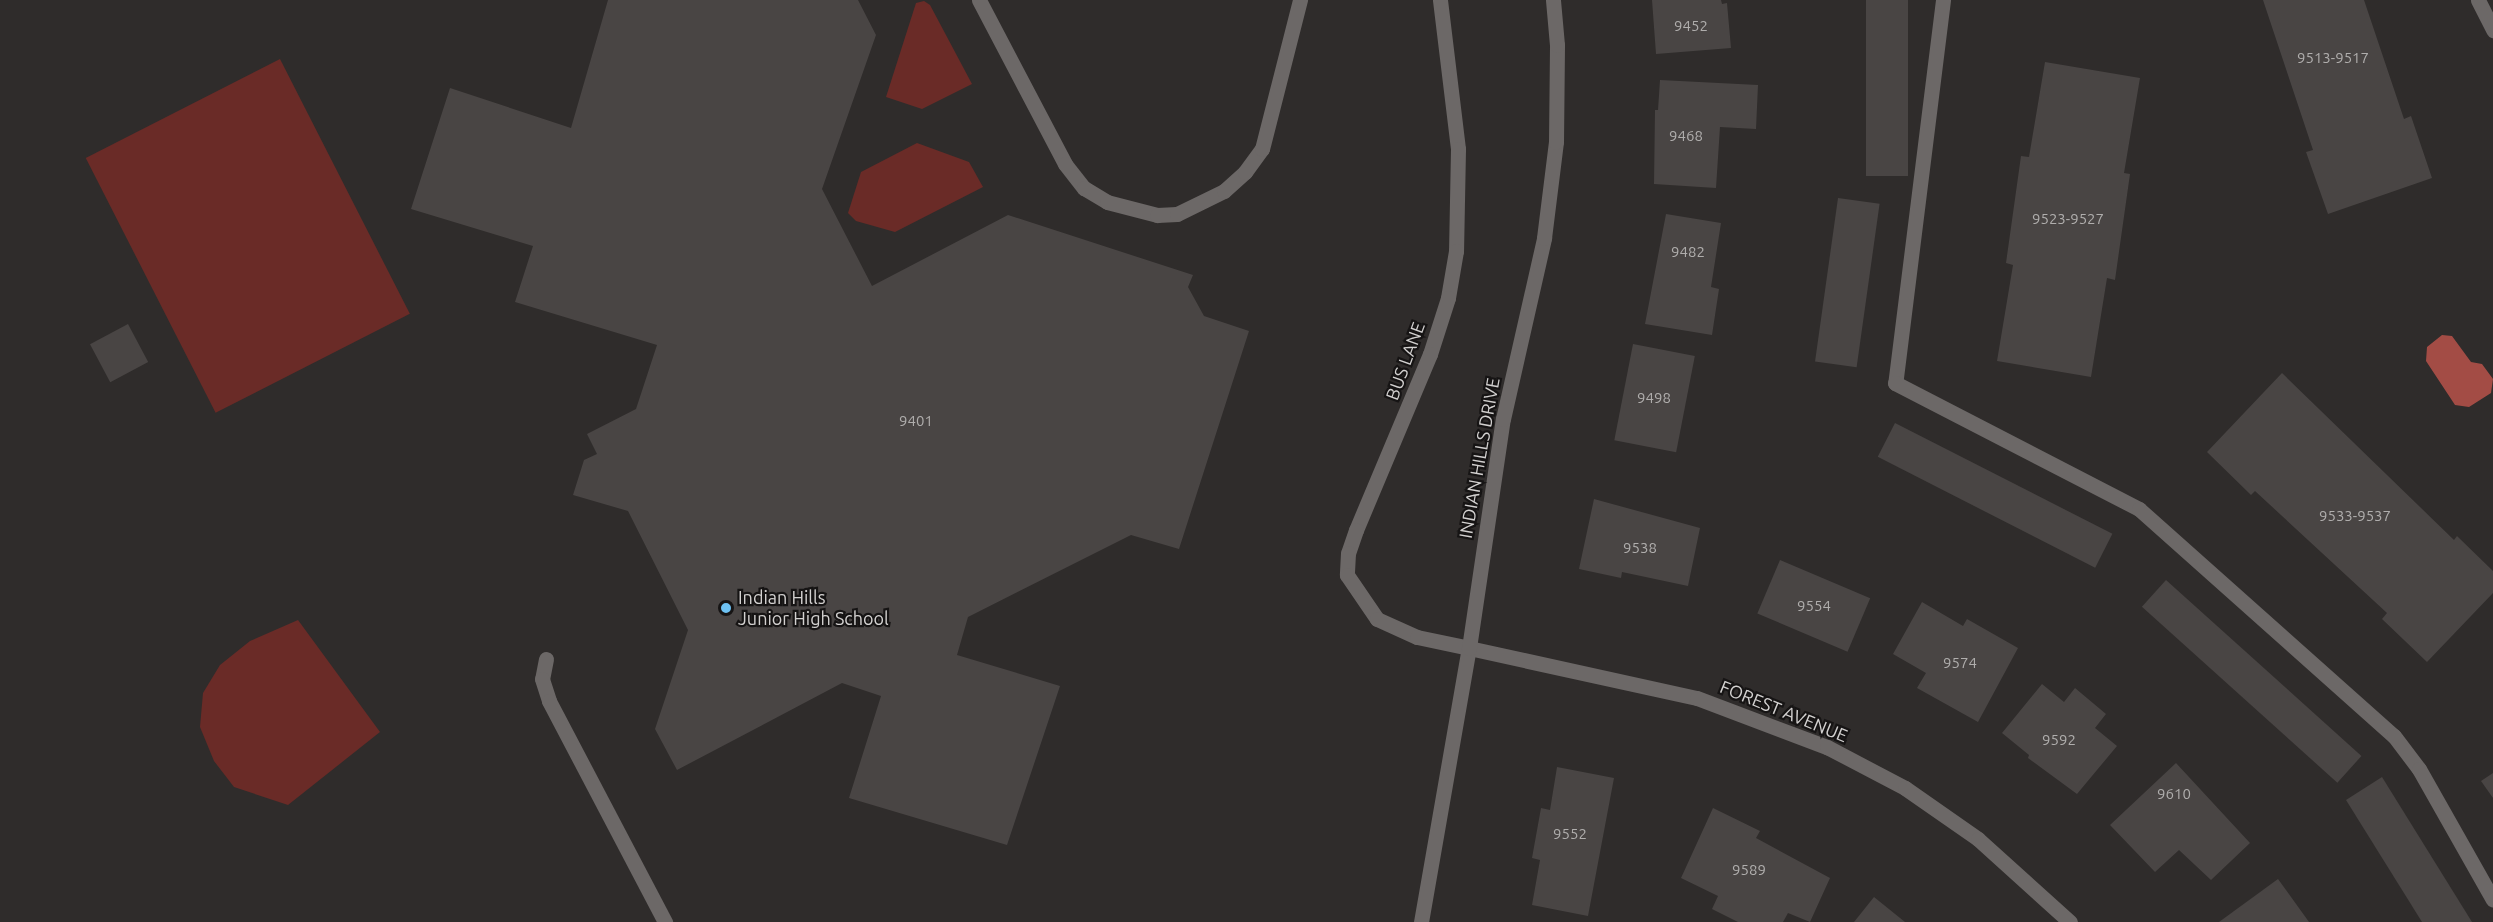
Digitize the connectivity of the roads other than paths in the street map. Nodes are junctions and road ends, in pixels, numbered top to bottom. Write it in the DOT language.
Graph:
graph roads {
  1 [pos="979,0"];
  2 [pos="1300,0"];
  3 [pos="1440,0"];
  4 [pos="1553,0"];
  5 [pos="1943,0"];
  6 [pos="2478,0"];
  7 [pos="2493,30"];
  8 [pos="1469,648"];
  9 [pos="546,659"];
  10 [pos="2493,900"];
  11 [pos="665,922"];
  12 [pos="1421,922"];
  13 [pos="2070,922"];
  1 -- 2 [label="street"];
  3 -- 8 [label="street, BUS LANE"];
  4 -- 8 [label="street, INDIAN HILLS DRIVE"];
  5 -- 10 [label="street"];
  6 -- 7 [label="street"];
  8 -- 12 [label="street, INDIAN HILLS DRIVE"];
  8 -- 13 [label="street, FOREST AVENUE"];
  9 -- 11 [label="street"];
}
